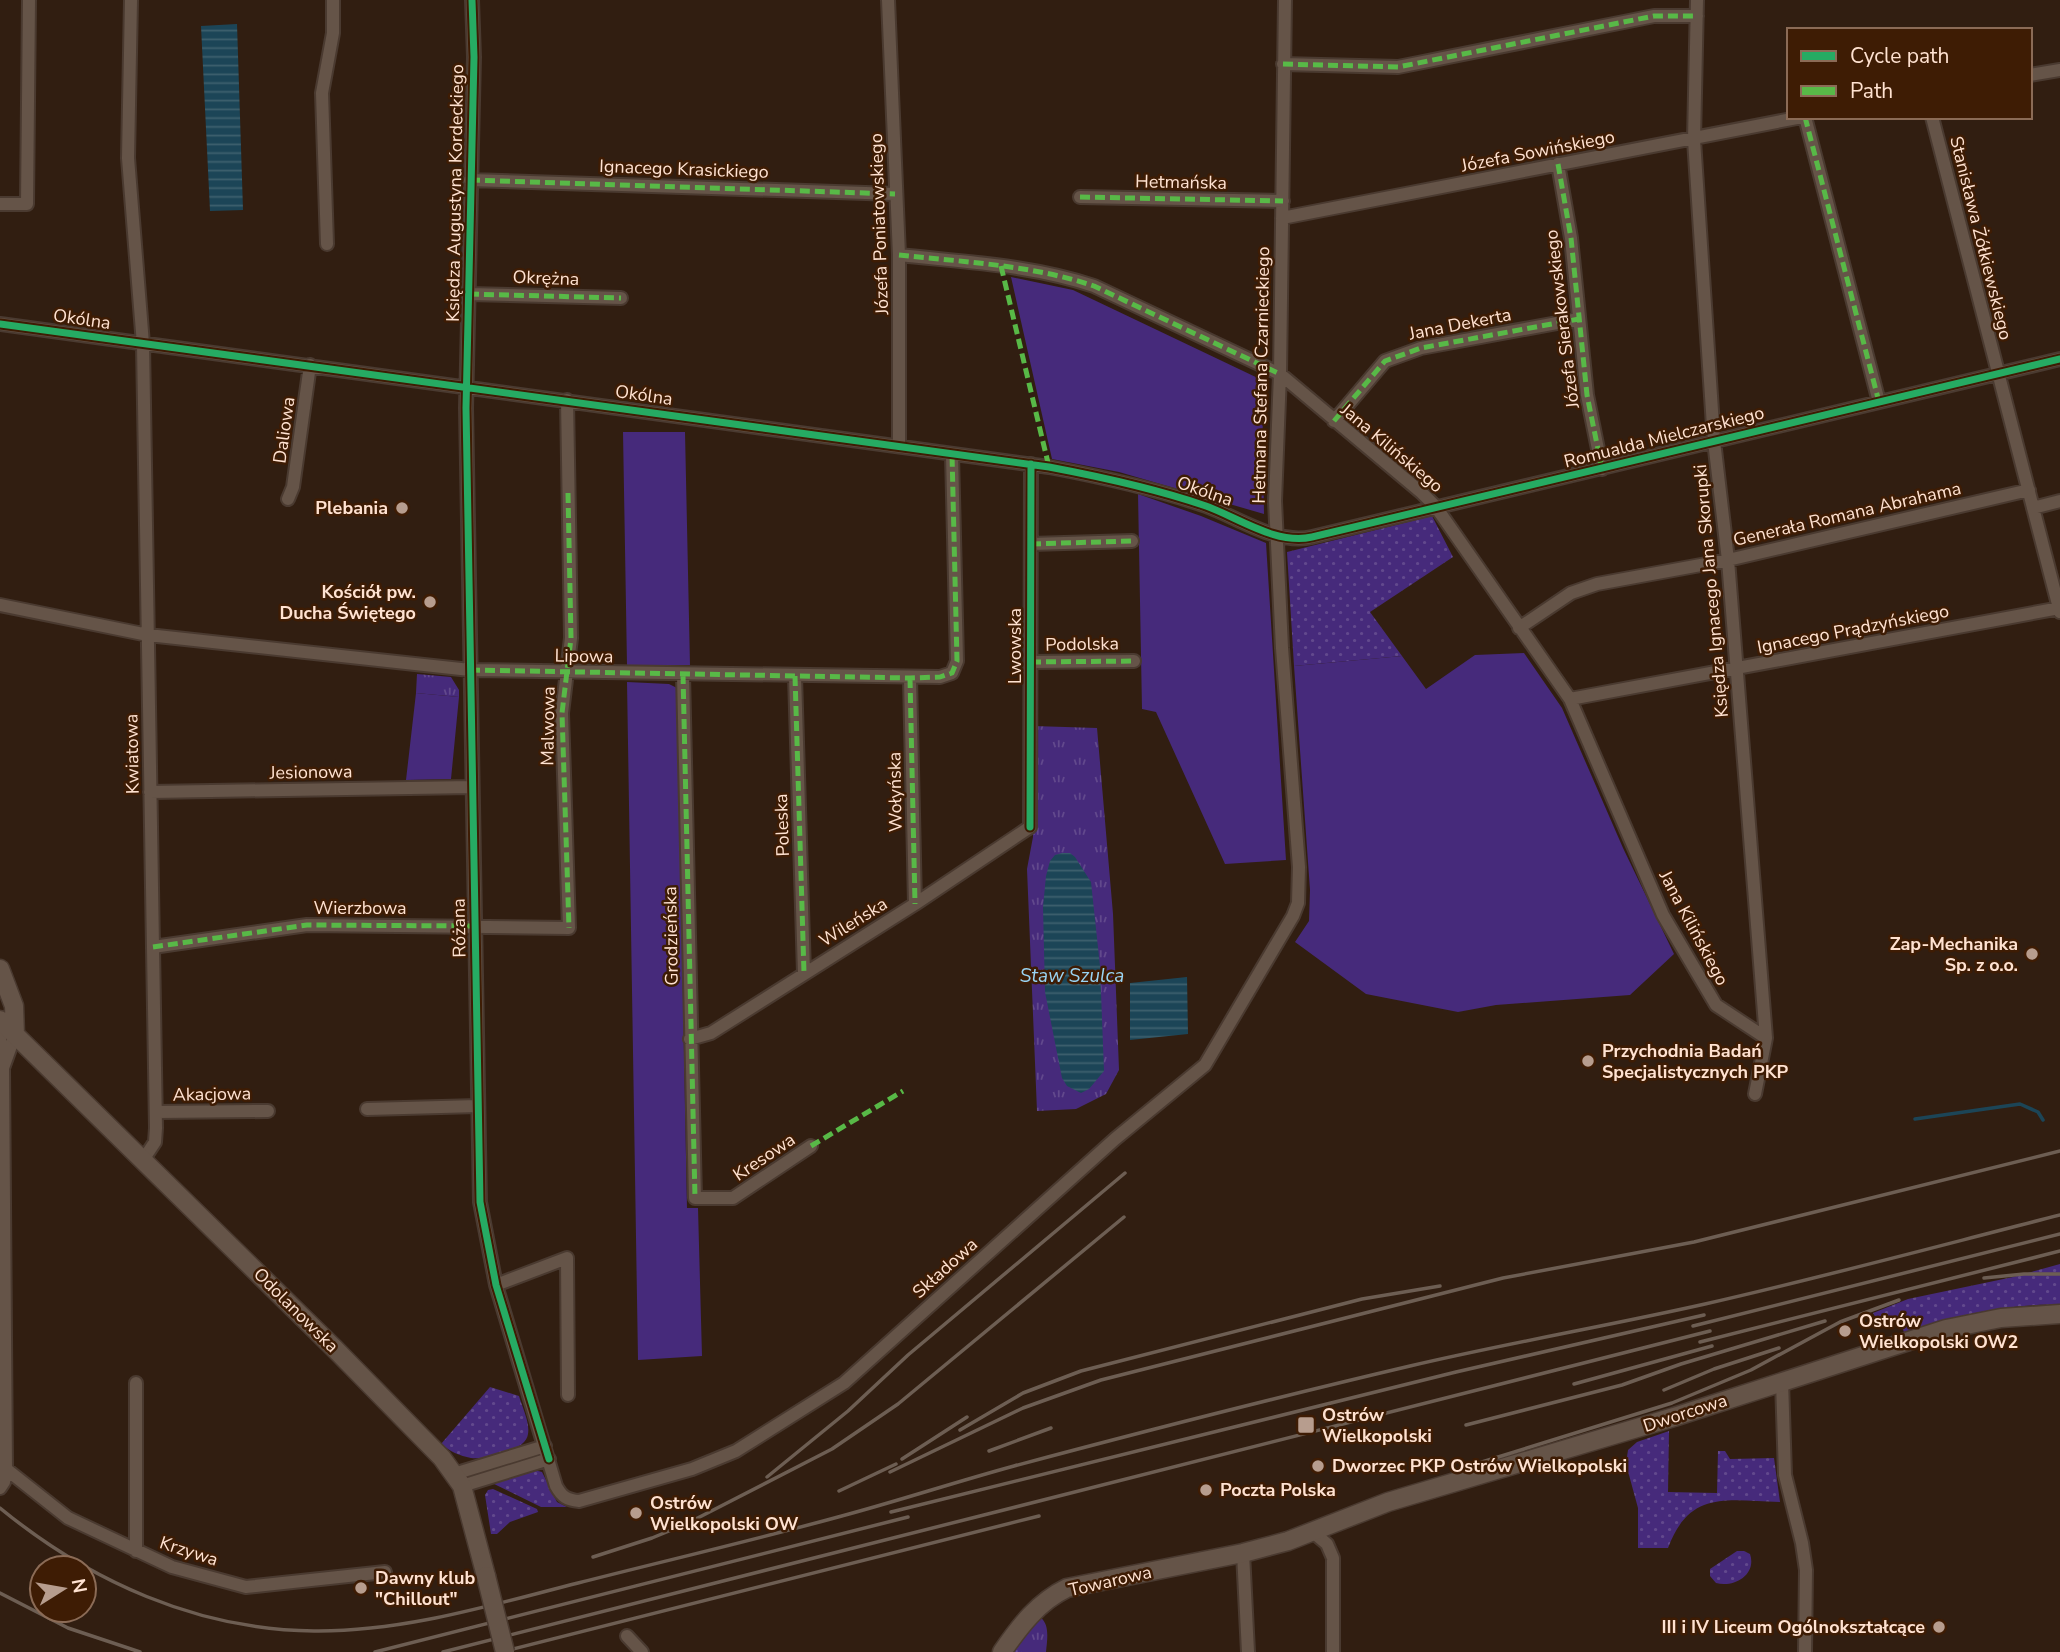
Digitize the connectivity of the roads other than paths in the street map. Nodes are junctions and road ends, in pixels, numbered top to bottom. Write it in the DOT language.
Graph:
graph roads {
  1 [pos="29,0"];
  2 [pos="131,0"];
  3 [pos="333,0"];
  4 [pos="472,0"];
  5 [pos="888,0"];
  6 [pos="1285,0"];
  7 [pos="1697,0"];
  8 [pos="1697,16"];
  9 [pos="1283,64"];
  10 [pos="2060,70"];
  11 [pos="2032,75"];
  12 [pos="1794,119"];
  13 [pos="1804,119"];
  14 [pos="1933,119"];
  15 [pos="1694,140"];
  16 [pos="1558,164"];
  17 [pos="471,180"];
  18 [pos="895,194"];
  19 [pos="1080,197"];
  20 [pos="1283,201"];
  21 [pos="0,204"];
  22 [pos="1282,218"];
  23 [pos="327,244"];
  24 [pos="899,255"];
  25 [pos="469,294"];
  26 [pos="621,298"];
  27 [pos="1579,319"];
  28 [pos="0,324"];
  29 [pos="143,344"];
  30 [pos="2060,359"];
  31 [pos="310,365"];
  32 [pos="1998,373"];
  33 [pos="1280,374"];
  34 [pos="466,387"];
  35 [pos="568,400"];
  36 [pos="1879,402"];
  37 [pos="1334,421"];
  38 [pos="1714,441"];
  39 [pos="899,446"];
  40 [pos="952,454"];
  41 [pos="1031,464"];
  42 [pos="1602,469"];
  43 [pos="2029,490"];
  44 [pos="288,499"];
  45 [pos="2060,501"];
  46 [pos="1436,507"];
  47 [pos="2033,508"];
  48 [pos="1276,534"];
  49 [pos="1132,541"];
  50 [pos="1031,544"];
  51 [pos="1728,560"];
  52 [pos="0,604"];
  53 [pos="2060,609"];
  54 [pos="1519,628"];
  55 [pos="148,635"];
  56 [pos="1134,661"];
  57 [pos="1031,662"];
  58 [pos="1736,669"];
  59 [pos="470,670"];
  60 [pos="567,673"];
  61 [pos="684,674"];
  62 [pos="795,676"];
  63 [pos="910,678"];
  64 [pos="1570,699"];
  65 [pos="472,787"];
  66 [pos="150,792"];
  67 [pos="1030,827"];
  68 [pos="915,904"];
  69 [pos="1293,916"];
  70 [pos="474,926"];
  71 [pos="569,928"];
  72 [pos="153,947"];
  73 [pos="0,969"];
  74 [pos="804,973"];
  75 [pos="0,993"];
  76 [pos="0,1014"];
  77 [pos="0,1020"];
  78 [pos="8,1036"];
  79 [pos="1766,1038"];
  80 [pos="690,1039"];
  81 [pos="1755,1094"];
  82 [pos="478,1105"];
  83 [pos="367,1109"];
  84 [pos="268,1111"];
  85 [pos="156,1112"];
  86 [pos="811,1146"];
  87 [pos="143,1160"];
  88 [pos="695,1198"];
  89 [pos="496,1285"];
  90 [pos="2060,1314"];
  91 [pos="3,1340"];
  92 [pos="1782,1381"];
  93 [pos="136,1383"];
  94 [pos="568,1395"];
  95 [pos="545,1446"];
  96 [pos="549,1459"];
  97 [pos="6,1469"];
  98 [pos="458,1480"];
  99 [pos="0,1488"];
  100 [pos="1314,1533"];
  101 [pos="136,1550"];
  102 [pos="1243,1553"];
  103 [pos="385,1572"];
  104 [pos="627,1636"];
  105 [pos="505,1652"];
  106 [pos="642,1652"];
  107 [pos="1002,1652"];
  108 [pos="1248,1652"];
  109 [pos="1334,1652"];
  110 [pos="1805,1652"];
  1 -- 21 [label="street"];
  2 -- 29 [label="street, Kwiatowa"];
  3 -- 23 [label="street"];
  4 -- 17 [label="street, Księdza Augustyna Kordeckiego"];
  5 -- 18 [label="street, Józefa Poniatowskiego"];
  6 -- 9 [label="street, Hetmana Stefana Czarnieckiego"];
  7 -- 8 [label="street, Księdza Ignacego Jana Skorupki"];
  8 -- 9 [label="street"];
  8 -- 15 [label="street, Księdza Ignacego Jana Skorupki"];
  9 -- 20 [label="street, Hetmana Stefana Czarnieckiego"];
  10 -- 11 [label="street"];
  12 -- 15 [label="street, Józefa Sowińskiego"];
  13 -- 36 [label="street"];
  14 -- 32 [label="street, Stanisława Żółkiewskiego"];
  15 -- 16 [label="street, Józefa Sowińskiego"];
  15 -- 38 [label="street, Księdza Ignacego Jana Skorupki"];
  16 -- 22 [label="street, Józefa Sowińskiego"];
  16 -- 27 [label="street, Józefa Sierakowskiego"];
  17 -- 18 [label="street, Ignacego Krasickiego"];
  17 -- 25 [label="street, Księdza Augustyna Kordeckiego"];
  18 -- 24 [label="street, Józefa Poniatowskiego"];
  19 -- 20 [label="street, Hetmańska"];
  20 -- 22 [label="street, Hetmana Stefana Czarnieckiego"];
  22 -- 33 [label="street, Hetmana Stefana Czarnieckiego"];
  24 -- 33 [label="street, Jana Kilińskiego"];
  24 -- 39 [label="street, Józefa Poniatowskiego"];
  25 -- 26 [label="street, Okrężna"];
  25 -- 34 [label="street, Księdza Augustyna Kordeckiego"];
  27 -- 37 [label="street, Jana Dekerta"];
  27 -- 42 [label="street, Józefa Sierakowskiego"];
  28 -- 29 [label="street, Okólna"];
  29 -- 31 [label="street, Okólna"];
  29 -- 55 [label="street, Kwiatowa"];
  30 -- 32 [label="street, Romualda Mielczarskiego"];
  31 -- 34 [label="street, Okólna"];
  31 -- 44 [label="street, Daliowa"];
  32 -- 36 [label="street, Romualda Mielczarskiego"];
  32 -- 43 [label="street, Stanisława Żółkiewskiego"];
  33 -- 37 [label="street, Jana Kilińskiego"];
  33 -- 48 [label="street, Hetmana Stefana Czarnieckiego"];
  34 -- 35 [label="street, Okólna"];
  34 -- 59 [label="street, Różana"];
  35 -- 39 [label="street, Okólna"];
  35 -- 60 [label="street, Malwowa"];
  36 -- 38 [label="street, Romualda Mielczarskiego"];
  37 -- 46 [label="street, Jana Kilińskiego"];
  38 -- 42 [label="street, Romualda Mielczarskiego"];
  38 -- 51 [label="street, Księdza Ignacego Jana Skorupki"];
  39 -- 40 [label="street, Okólna"];
  40 -- 41 [label="street, Okólna"];
  40 -- 63 [label="street, Lipowa"];
  41 -- 48 [label="street, Okólna"];
  41 -- 50 [label="street, Lwowska"];
  42 -- 46 [label="street, Romualda Mielczarskiego"];
  43 -- 47 [label="street, Stanisława Żółkiewskiego"];
  43 -- 51 [label="street, Generała Romana Abrahama"];
  45 -- 47 [label="street"];
  46 -- 48 [label="street, Romualda Mielczarskiego"];
  46 -- 54 [label="street, Jana Kilińskiego"];
  47 -- 53 [label="street, Stanisława Żółkiewskiego"];
  48 -- 69 [label="street, Hetmana Stefana Czarnieckiego"];
  49 -- 50 [label="street"];
  50 -- 57 [label="street, Lwowska"];
  51 -- 54 [label="street, Generała Romana Abrahama"];
  51 -- 58 [label="street, Księdza Ignacego Jana Skorupki"];
  52 -- 55 [label="street, Lipowa"];
  53 -- 58 [label="street, Ignacego Prądzyńskiego"];
  54 -- 64 [label="street, Jana Kilińskiego"];
  55 -- 59 [label="street, Lipowa"];
  55 -- 66 [label="street, Kwiatowa"];
  56 -- 57 [label="street, Podolska"];
  57 -- 67 [label="street, Lwowska"];
  58 -- 64 [label="street, Ignacego Prądzyńskiego"];
  58 -- 79 [label="street, Księdza Ignacego Jana Skorupki"];
  59 -- 60 [label="street, Lipowa"];
  59 -- 65 [label="street, Różana"];
  60 -- 61 [label="street, Lipowa"];
  60 -- 71 [label="street, Malwowa"];
  61 -- 62 [label="street, Lipowa"];
  61 -- 80 [label="street, Grodzieńska"];
  62 -- 63 [label="street, Lipowa"];
  62 -- 74 [label="street, Poleska"];
  63 -- 68 [label="street, Wołyńska"];
  64 -- 79 [label="street, Jana Kilińskiego"];
  65 -- 66 [label="street, Jesionowa"];
  65 -- 70 [label="street, Różana"];
  66 -- 72 [label="street, Kwiatowa"];
  67 -- 68 [label="street, Wileńska"];
  68 -- 74 [label="street, Wileńska"];
  69 -- 96 [label="street, Składowa"];
  70 -- 71 [label="street, Wierzbowa"];
  70 -- 72 [label="street, Wierzbowa"];
  70 -- 82 [label="street, Różana"];
  72 -- 85 [label="street, Kwiatowa"];
  73 -- 78 [label="main road"];
  74 -- 80 [label="street, Wileńska"];
  75 -- 76 [label="main road"];
  77 -- 78 [label="main road, Odolanowska"];
  78 -- 87 [label="main road, Odolanowska"];
  78 -- 91 [label="street"];
  79 -- 81 [label="street, Księdza Ignacego Jana Skorupki"];
  80 -- 88 [label="street, Grodzieńska"];
  82 -- 83 [label="street"];
  82 -- 89 [label="street, Różana"];
  84 -- 85 [label="street, Akacjowa"];
  85 -- 87 [label="street, Kwiatowa"];
  86 -- 88 [label="street, Kresowa"];
  87 -- 98 [label="main road, Odolanowska"];
  89 -- 94 [label="street"];
  89 -- 95 [label="street, Różana"];
  90 -- 92 [label="main road, Dworcowa"];
  91 -- 97 [label="street"];
  92 -- 100 [label="main road, Dworcowa"];
  92 -- 110 [label="street"];
  93 -- 101 [label="street"];
  95 -- 96 [label="street, Różana"];
  95 -- 98 [label="street"];
  96 -- 98 [label="street"];
  97 -- 99 [label="street"];
  97 -- 101 [label="street, Krzywa"];
  98 -- 105 [label="main road, Odolanowska, bridge"];
  100 -- 102 [label="main road, Towarowa"];
  100 -- 109 [label="street"];
  101 -- 103 [label="street, Krzywa"];
  102 -- 107 [label="main road, Towarowa"];
  102 -- 108 [label="street"];
  104 -- 106 [label="street"];
}
